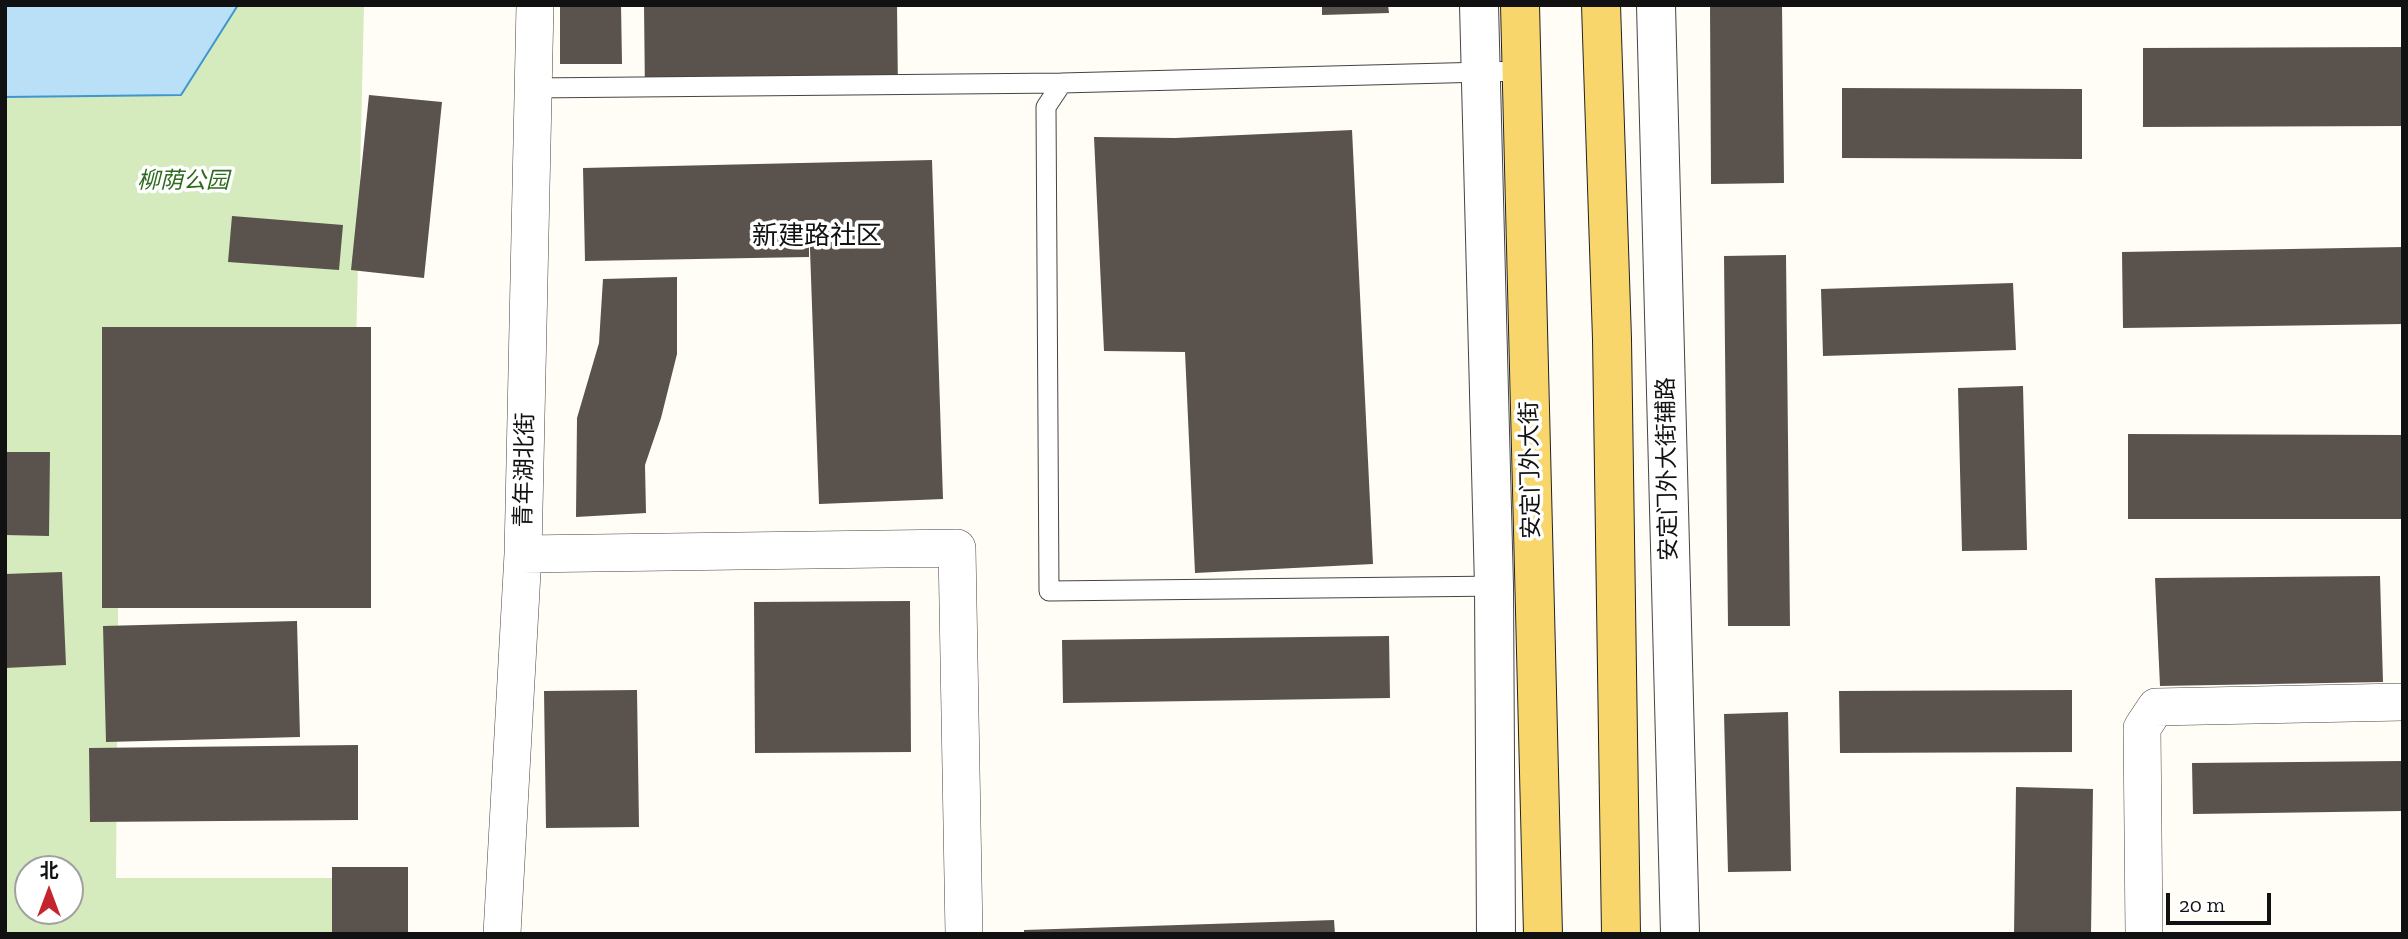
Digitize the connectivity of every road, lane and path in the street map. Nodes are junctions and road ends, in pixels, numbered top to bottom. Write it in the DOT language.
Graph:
graph roads {
  1 [pos="535,5"];
  2 [pos="1479,5"];
  3 [pos="1520,5"];
  4 [pos="1601,5"];
  5 [pos="1656,5"];
  6 [pos="1523,71"];
  7 [pos="1482,72"];
  8 [pos="1062,83"];
  9 [pos="532,88"];
  10 [pos="523,554"];
  11 [pos="1534,585"];
  12 [pos="1494,586"];
  13 [pos="2403,702"];
  14 [pos="502,934"];
  15 [pos="964,934"];
  16 [pos="1496,934"];
  17 [pos="1543,934"];
  18 [pos="1621,934"];
  19 [pos="1680,934"];
  20 [pos="2144,934"];
  1 -- 9 [label="street, 青年湖北街"];
  2 -- 7 [label="street"];
  3 -- 6 [label="main road, 安定门外大街"];
  4 -- 18 [label="main road"];
  5 -- 19 [label="street, 安定门外大街辅路"];
  6 -- 7 [label="lane"];
  6 -- 11 [label="main road, 安定门外大街"];
  7 -- 8 [label="lane"];
  7 -- 12 [label="street"];
  8 -- 9 [label="lane"];
  8 -- 12 [label="lane"];
  9 -- 10 [label="street, 青年湖北街"];
  10 -- 14 [label="street, 青年湖北街"];
  10 -- 15 [label="street"];
  11 -- 12 [label="lane"];
  11 -- 17 [label="main road, 安定门外大街"];
  12 -- 16 [label="street"];
  13 -- 20 [label="street"];
}
